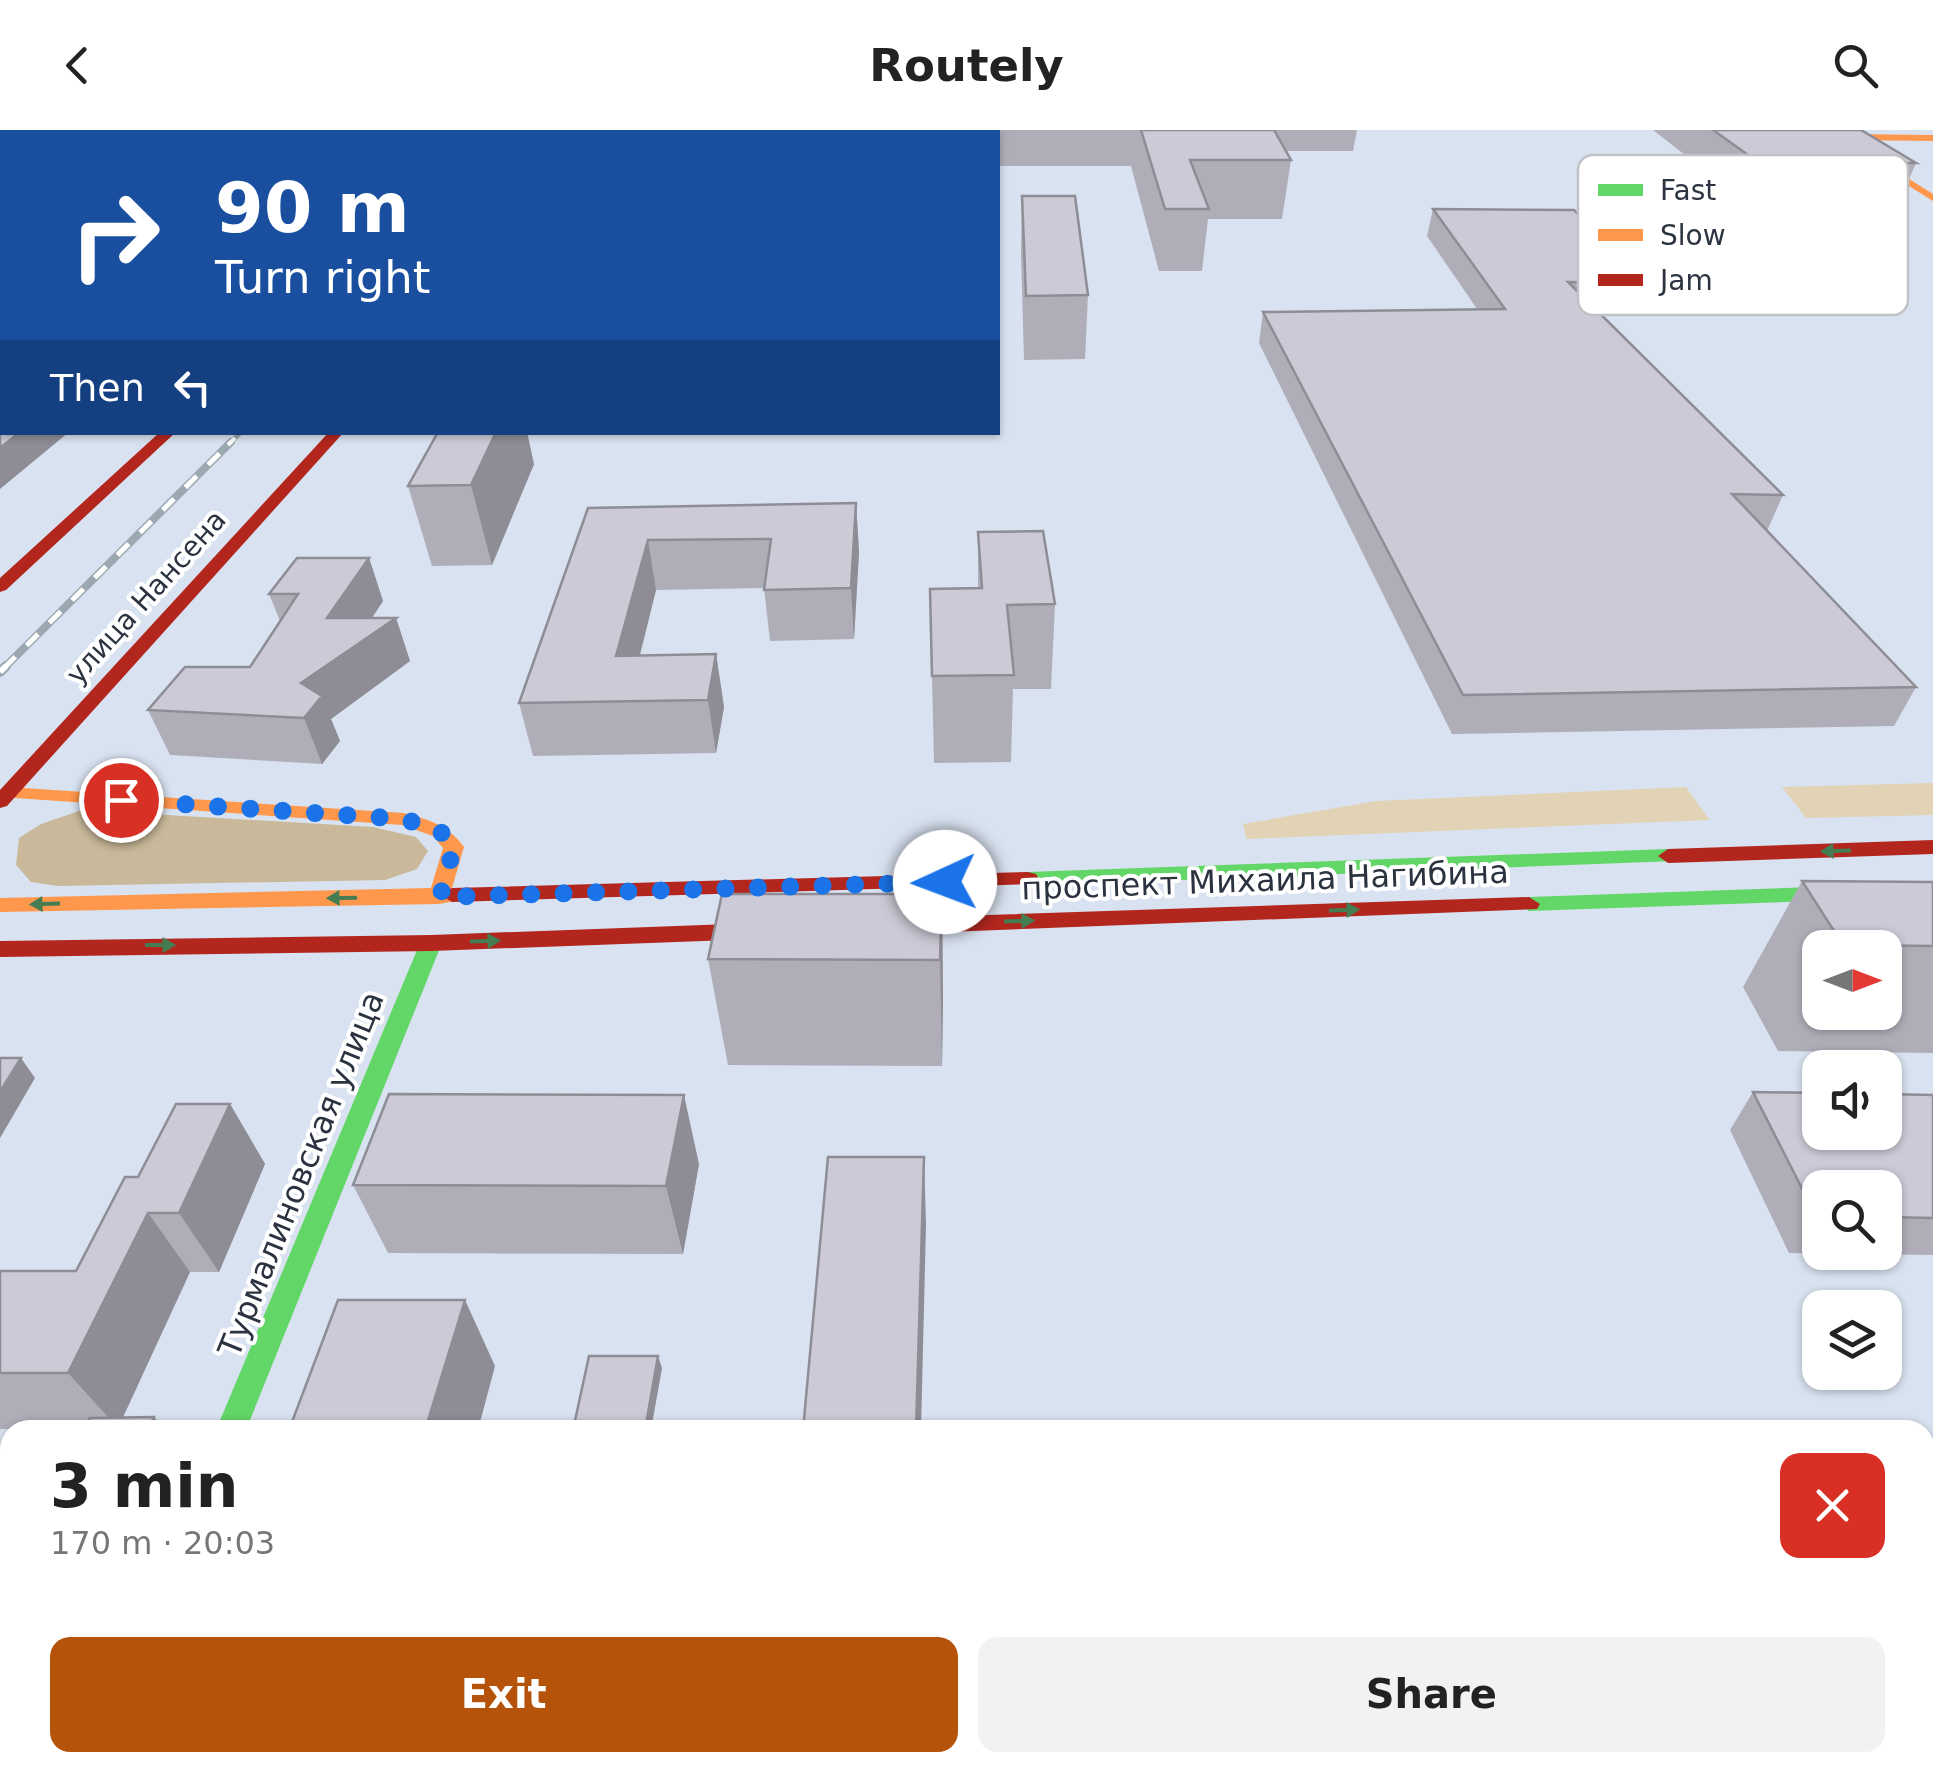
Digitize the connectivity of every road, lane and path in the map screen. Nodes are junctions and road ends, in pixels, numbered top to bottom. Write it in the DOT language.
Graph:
graph roads {
  1 [pos="1837,135"];
  2 [pos="1933,138"];
  3 [pos="1867,155"];
  4 [pos="1897,155"];
  5 [pos="1908,162"];
  6 [pos="1933,176"];
  7 [pos="1908,182"];
  8 [pos="1933,198"];
  9 [pos="167,435"];
  10 [pos="334,435"];
  11 [pos="0,588"];
  12 [pos="4,798"];
  13 [pos="1933,848"];
  14 [pos="1933,890"];
  15 [pos="440,897"];
  16 [pos="0,905"];
  17 [pos="430,943"];
  18 [pos="0,949"];
  19 [pos="235,1420"];
  1 -- 2 [label="main road"];
  1 -- 3 [label="main road"];
  1 -- 4 [label="main road"];
  5 -- 6 [label="main road"];
  7 -- 8 [label="main road"];
  9 -- 11 [label="main road"];
  10 -- 12 [label="main road, улица Нансена"];
  12 -- 15 [label="main road"];
  13 -- 15 [label="main road, проспект Михаила Нагибина, one-way"];
  17 -- 14 [label="main road, проспект Михаила Нагибина, one-way"];
  15 -- 16 [label="main road, проспект Михаила Нагибина, one-way"];
  18 -- 17 [label="main road, проспект Михаила Нагибина, one-way"];
  17 -- 19 [label="main road, Турмалиновская улица"];
}
